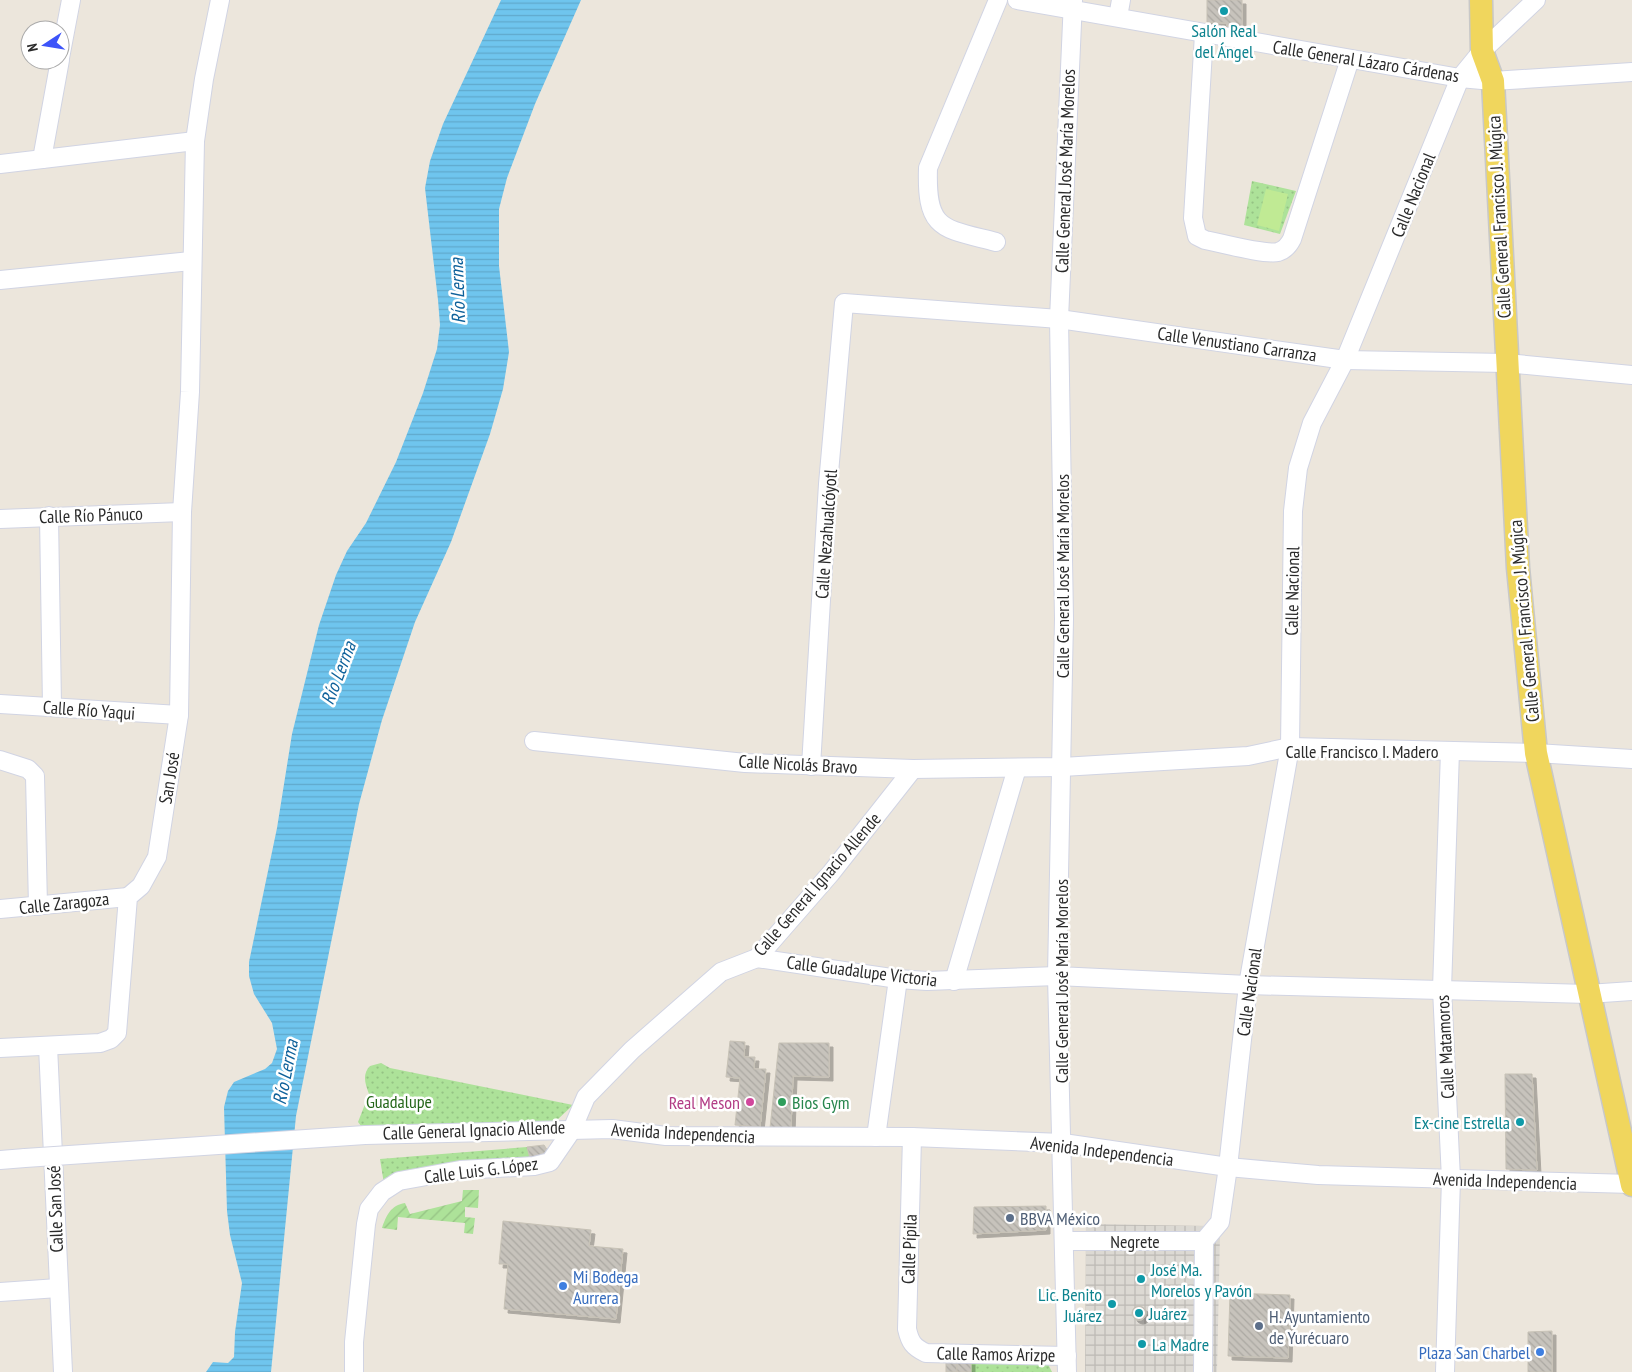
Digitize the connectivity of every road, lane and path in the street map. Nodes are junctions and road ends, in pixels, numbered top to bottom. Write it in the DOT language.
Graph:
graph roads {
  1 [pos="71,0"];
  2 [pos="220,0"];
  3 [pos="998,0"];
  4 [pos="1017,0"];
  5 [pos="1121,0"];
  6 [pos="1481,0"];
  7 [pos="1536,0"];
  8 [pos="1073,4"];
  9 [pos="1118,17"];
  10 [pos="67,20"];
  11 [pos="1204,34"];
  12 [pos="1482,51"];
  13 [pos="1350,59"];
  14 [pos="58,70"];
  15 [pos="1632,72"];
  16 [pos="1460,78"];
  17 [pos="1493,81"];
  18 [pos="195,141"];
  19 [pos="42,159"];
  20 [pos="0,164"];
  21 [pos="996,242"];
  22 [pos="191,261"];
  23 [pos="0,280"];
  24 [pos="844,303"];
  25 [pos="1059,319"];
  26 [pos="1345,360"];
  27 [pos="1506,363"];
  28 [pos="1632,375"];
  29 [pos="182,512"];
  30 [pos="49,516"];
  31 [pos="0,519"];
  32 [pos="0,704"];
  33 [pos="52,707"];
  34 [pos="179,715"];
  35 [pos="534,741"];
  36 [pos="1290,747"];
  37 [pos="1450,751"];
  38 [pos="1536,753"];
  39 [pos="1632,759"];
  40 [pos="0,760"];
  41 [pos="811,766"];
  42 [pos="1062,767"];
  43 [pos="1017,768"];
  44 [pos="914,769"];
  45 [pos="128,897"];
  46 [pos="38,906"];
  47 [pos="0,909"];
  48 [pos="757,958"];
  49 [pos="1057,976"];
  50 [pos="898,979"];
  51 [pos="954,981"];
  52 [pos="1248,985"];
  53 [pos="1442,989"];
  54 [pos="1632,991"];
  55 [pos="1588,994"];
  56 [pos="48,1046"];
  57 [pos="0,1048"];
  58 [pos="572,1130"];
  59 [pos="876,1137"];
  60 [pos="912,1137"];
  61 [pos="1063,1143"];
  62 [pos="0,1160"];
  63 [pos="1228,1167"];
  64 [pos="1451,1179"];
  65 [pos="1632,1184"];
  66 [pos="1065,1241"];
  67 [pos="1204,1241"];
  68 [pos="58,1288"];
  69 [pos="0,1292"];
  70 [pos="926,1353"];
  71 [pos="1067,1364"];
  72 [pos="63,1372"];
  73 [pos="354,1372"];
  74 [pos="1203,1372"];
  75 [pos="1445,1372"];
  1 -- 10 [label="street"];
  2 -- 18 [label="street, San José"];
  3 -- 21 [label="street"];
  4 -- 8 [label="street, Calle General Lázaro Cárdenas"];
  5 -- 9 [label="street"];
  6 -- 12 [label="main road, Calle General Francisco J. Múgica"];
  7 -- 12 [label="street, Calle Nacional"];
  8 -- 9 [label="street, Calle General Lázaro Cárdenas"];
  8 -- 25 [label="street, Calle General José María Morelos"];
  9 -- 11 [label="street, Calle General Lázaro Cárdenas"];
  11 -- 13 [label="street, Calle General Lázaro Cárdenas"];
  11 -- 13 [label="street"];
  12 -- 16 [label="street, Calle Nacional"];
  12 -- 17 [label="main road, Calle General Francisco J. Múgica"];
  13 -- 16 [label="street, Calle General Lázaro Cárdenas"];
  14 -- 19 [label="street"];
  15 -- 17 [label="street, Calle General Lázaro Cárdenas"];
  16 -- 17 [label="street, Calle General Lázaro Cárdenas"];
  16 -- 26 [label="street, Calle Nacional"];
  17 -- 27 [label="main road, Calle General Francisco J. Múgica"];
  18 -- 19 [label="street"];
  18 -- 22 [label="street, San José"];
  19 -- 20 [label="street"];
  22 -- 23 [label="street"];
  22 -- 29 [label="street, San José"];
  24 -- 25 [label="street, Calle Venustiano Carranza"];
  24 -- 41 [label="street, Calle Nezahualcóyotl"];
  25 -- 26 [label="street, Calle Venustiano Carranza"];
  25 -- 42 [label="street, Calle General José María Morelos"];
  26 -- 27 [label="street, Calle Venustiano Carranza"];
  26 -- 36 [label="street, Calle Nacional"];
  27 -- 28 [label="street, Calle Venustiano Carranza"];
  27 -- 38 [label="main road, Calle General Francisco J. Múgica"];
  29 -- 30 [label="street, Calle Río Pánuco"];
  29 -- 34 [label="street, San José"];
  30 -- 31 [label="street, Calle Río Pánuco"];
  30 -- 33 [label="street"];
  32 -- 33 [label="street, Calle Río Yaqui"];
  33 -- 34 [label="street, Calle Río Yaqui"];
  34 -- 45 [label="street, San José"];
  35 -- 41 [label="street, Calle Nicolás Bravo"];
  36 -- 37 [label="street, Calle Francisco I. Madero"];
  36 -- 42 [label="street, Calle Francisco I. Madero"];
  36 -- 52 [label="street, Calle Nacional"];
  37 -- 38 [label="street, Calle Francisco I. Madero"];
  37 -- 53 [label="street, Calle Matamoros"];
  38 -- 39 [label="street, Calle Francisco I. Madero"];
  38 -- 55 [label="main road, Calle General Francisco J. Múgica"];
  40 -- 46 [label="street"];
  41 -- 44 [label="street, Calle Nicolás Bravo"];
  42 -- 43 [label="street, Calle Nicolás Bravo"];
  42 -- 49 [label="street, Calle General José María Morelos"];
  43 -- 44 [label="street, Calle Nicolás Bravo"];
  43 -- 51 [label="street"];
  44 -- 48 [label="street, Calle General Ignacio Allende"];
  45 -- 46 [label="street, Calle Zaragoza"];
  45 -- 56 [label="street"];
  46 -- 47 [label="street, Calle Zaragoza"];
  48 -- 50 [label="street, Calle Guadalupe Victoria"];
  48 -- 58 [label="street, Calle General Ignacio Allende"];
  49 -- 51 [label="street, Calle Guadalupe Victoria"];
  49 -- 52 [label="street, Calle Guadalupe Victoria"];
  49 -- 61 [label="street, Calle General José María Morelos"];
  50 -- 51 [label="street, Calle Guadalupe Victoria"];
  50 -- 59 [label="street"];
  52 -- 53 [label="street, Calle Guadalupe Victoria"];
  52 -- 63 [label="street, Calle Nacional"];
  53 -- 55 [label="street, Calle Guadalupe Victoria"];
  53 -- 64 [label="street, Calle Matamoros"];
  54 -- 55 [label="street, Calle Guadalupe Victoria"];
  55 -- 65 [label="main road, Calle General Francisco J. Múgica"];
  56 -- 57 [label="street"];
  56 -- 68 [label="street, Calle San José"];
  58 -- 59 [label="street, Avenida Independencia"];
  58 -- 62 [label="street, Calle General Ignacio Allende, bridge"];
  58 -- 73 [label="street, Calle Luis G. López"];
  59 -- 60 [label="street, Avenida Independencia"];
  60 -- 61 [label="street, Avenida Independencia"];
  60 -- 70 [label="street, Calle Pípila"];
  61 -- 63 [label="street, Avenida Independencia"];
  61 -- 66 [label="street, Calle General José María Morelos"];
  63 -- 64 [label="street, Avenida Independencia"];
  63 -- 67 [label="street, Calle Nacional"];
  64 -- 65 [label="street, Avenida Independencia"];
  64 -- 75 [label="street, Calle Matamoros"];
  66 -- 67 [label="street, Negrete"];
  66 -- 71 [label="street, Calle General José María Morelos"];
  67 -- 74 [label="street"];
  68 -- 69 [label="street"];
  68 -- 72 [label="street, Calle San José"];
  70 -- 71 [label="street, Calle Ramos Arizpe"];
}
